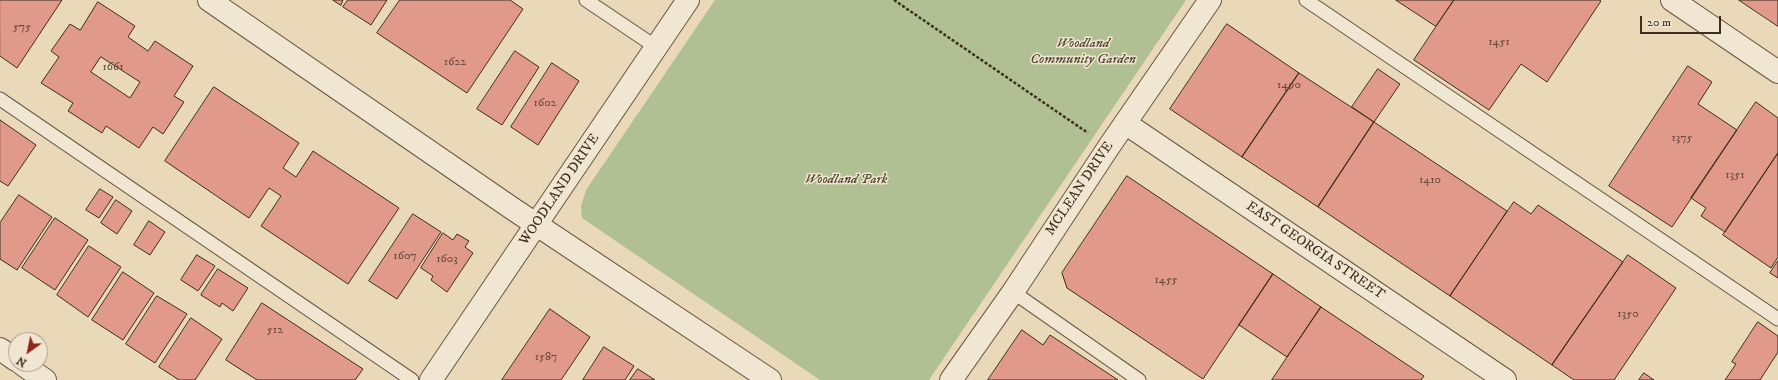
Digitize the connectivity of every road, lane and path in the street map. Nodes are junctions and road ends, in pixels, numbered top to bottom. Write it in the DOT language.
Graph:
graph roads {
  1 [pos="209,0"];
  2 [pos="586,0"];
  3 [pos="688,0"];
  4 [pos="894,0"];
  5 [pos="1210,0"];
  6 [pos="1306,0"];
  7 [pos="1672,0"];
  8 [pos="656,47"];
  9 [pos="1778,72"];
  10 [pos="0,99"];
  11 [pos="1125,123"];
  12 [pos="1093,137"];
  13 [pos="536,225"];
  14 [pos="1013,292"];
  15 [pos="1778,319"];
  16 [pos="34,372"];
  17 [pos="45,380"];
  18 [pos="412,380"];
  19 [pos="431,380"];
  20 [pos="770,380"];
  21 [pos="951,380"];
  22 [pos="1140,380"];
  23 [pos="1505,380"];
  1 -- 13 [label="street"];
  2 -- 8 [label="lane"];
  3 -- 8 [label="street, WOODLAND DRIVE"];
  4 -- 12 [label="path"];
  5 -- 11 [label="street, MCLEAN DRIVE"];
  6 -- 15 [label="lane"];
  7 -- 9 [label="street"];
  8 -- 13 [label="street, WOODLAND DRIVE"];
  10 -- 18 [label="lane"];
  11 -- 14 [label="street, MCLEAN DRIVE"];
  11 -- 23 [label="street, EAST GEORGIA STREET"];
  13 -- 19 [label="street, WOODLAND DRIVE"];
  13 -- 20 [label="street"];
  14 -- 21 [label="street, MCLEAN DRIVE"];
  14 -- 22 [label="lane"];
  16 -- 17 [label="street"];
}
